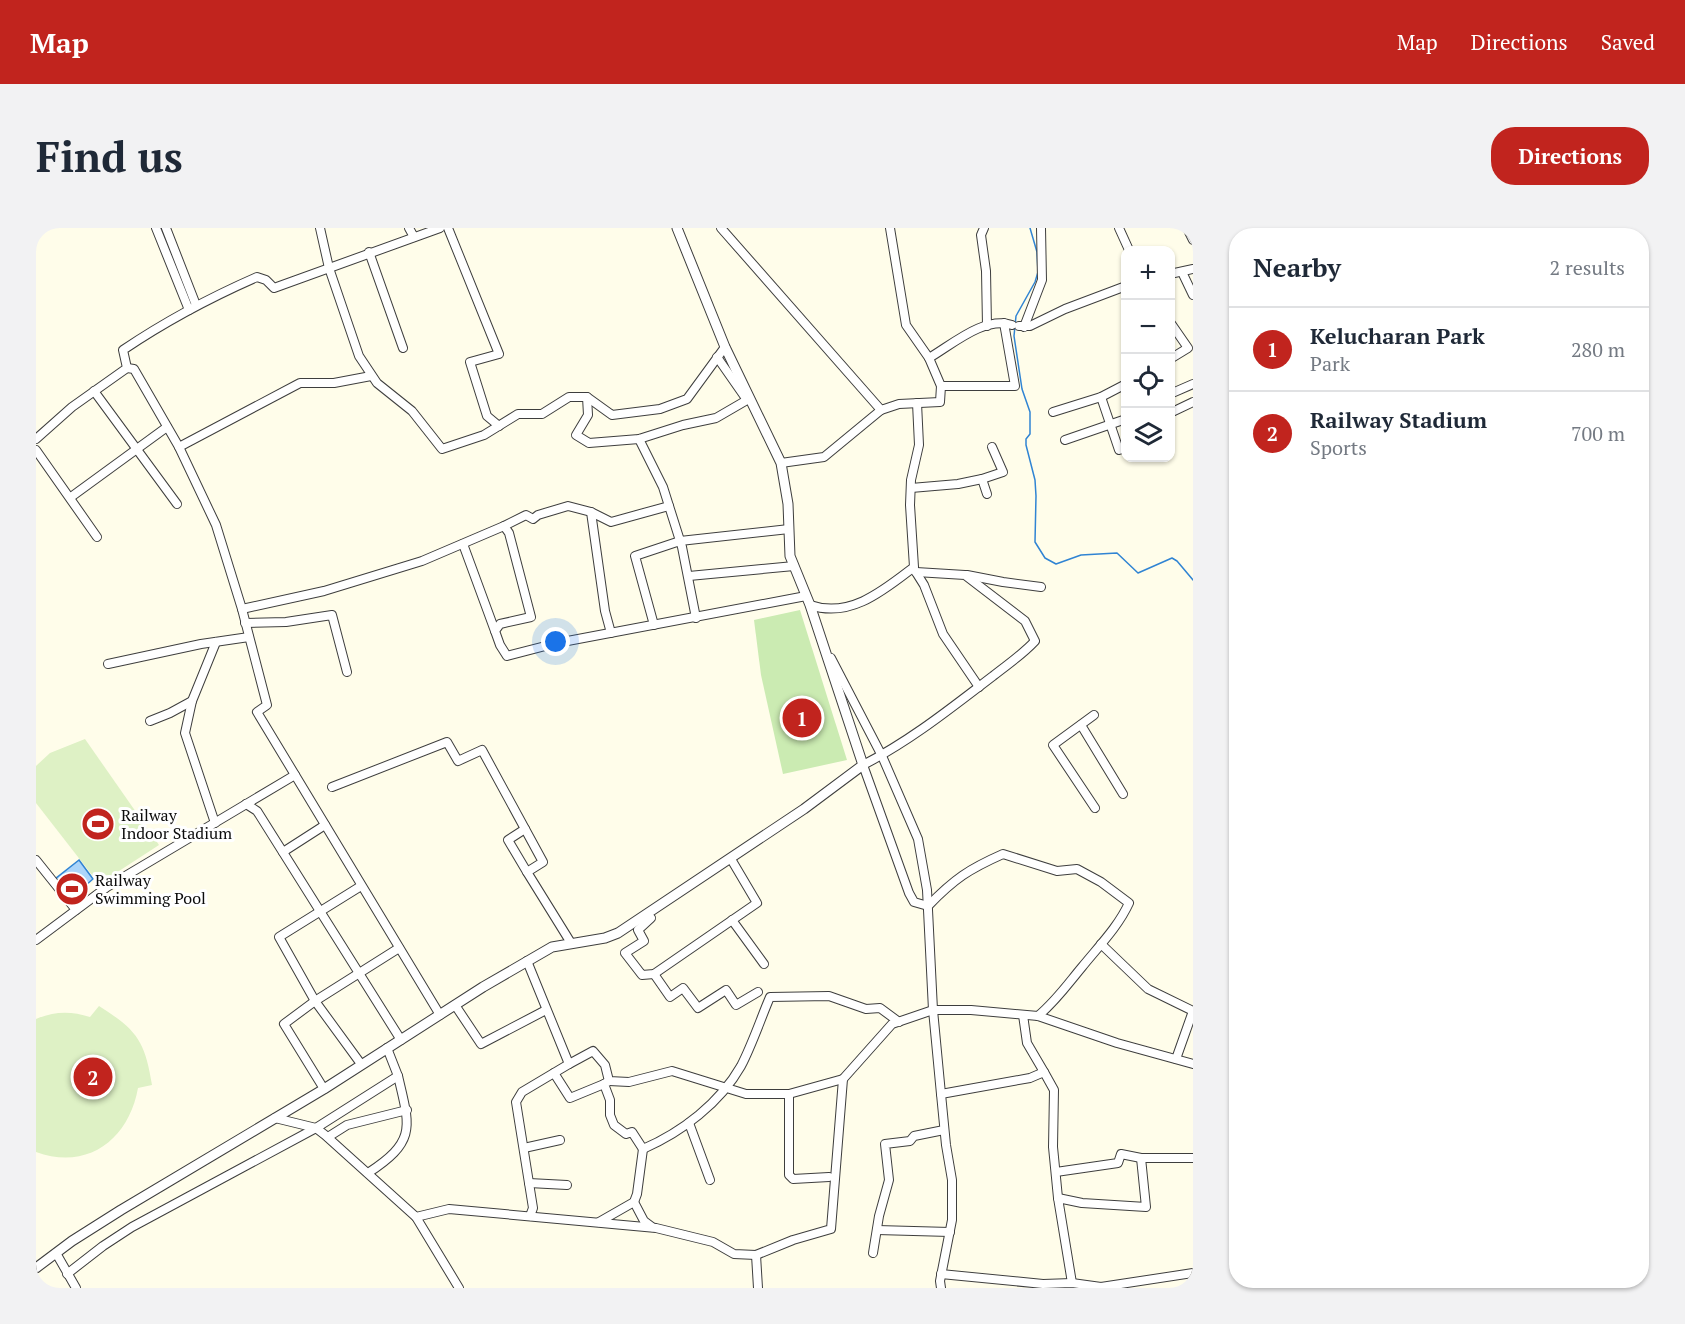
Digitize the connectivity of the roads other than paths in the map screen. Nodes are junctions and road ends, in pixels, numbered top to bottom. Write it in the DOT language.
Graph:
graph roads {
  1 [pos="156,228"];
  2 [pos="166,228"];
  3 [pos="320,228"];
  4 [pos="409,228"];
  5 [pos="440,228"];
  6 [pos="448,228"];
  7 [pos="677,228"];
  8 [pos="721,228"];
  9 [pos="890,228"];
  10 [pos="984,228"];
  11 [pos="1041,228"];
  12 [pos="1119,228"];
  13 [pos="1187,228"];
  14 [pos="414,237"];
  15 [pos="1193,240"];
  16 [pos="1126,246"];
  17 [pos="369,252"];
  18 [pos="329,268"];
  19 [pos="1193,269"];
  20 [pos="1182,272"];
  21 [pos="1175,273"];
  22 [pos="1121,288"];
  23 [pos="1193,295"];
  24 [pos="192,307"];
  25 [pos="1004,323"];
  26 [pos="987,326"];
  27 [pos="1019,326"];
  28 [pos="1175,329"];
  29 [pos="725,347"];
  30 [pos="403,348"];
  31 [pos="1175,356"];
  32 [pos="717,357"];
  33 [pos="929,358"];
  34 [pos="127,368"];
  35 [pos="372,376"];
  36 [pos="1193,384"];
  37 [pos="941,386"];
  38 [pos="1121,386"];
  39 [pos="94,391"];
  40 [pos="1175,392"];
  41 [pos="587,397"];
  42 [pos="1101,397"];
  43 [pos="1193,402"];
  44 [pos="917,403"];
  45 [pos="881,410"];
  46 [pos="1175,411"];
  47 [pos="1053,412"];
  48 [pos="1121,421"];
  49 [pos="1112,425"];
  50 [pos="167,426"];
  51 [pos="499,426"];
  52 [pos="36,439"];
  53 [pos="639,439"];
  54 [pos="1065,440"];
  55 [pos="179,447"];
  56 [pos="992,447"];
  57 [pos="137,449"];
  58 [pos="1121,449"];
  59 [pos="36,450"];
  60 [pos="782,463"];
  61 [pos="982,479"];
  62 [pos="911,488"];
  63 [pos="987,494"];
  64 [pos="71,497"];
  65 [pos="177,504"];
  66 [pos="669,506"];
  67 [pos="591,513"];
  68 [pos="504,526"];
  69 [pos="789,529"];
  70 [pos="97,537"];
  71 [pos="680,541"];
  72 [pos="463,544"];
  73 [pos="794,566"];
  74 [pos="915,570"];
  75 [pos="965,574"];
  76 [pos="689,576"];
  77 [pos="1041,587"];
  78 [pos="808,601"];
  79 [pos="242,609"];
  80 [pos="696,618"];
  81 [pos="245,623"];
  82 [pos="654,625"];
  83 [pos="495,631"];
  84 [pos="611,633"];
  85 [pos="249,637"];
  86 [pos="216,642"];
  87 [pos="822,642"];
  88 [pos="108,664"];
  89 [pos="347,672"];
  90 [pos="979,687"];
  91 [pos="192,701"];
  92 [pos="1094,715"];
  93 [pos="150,721"];
  94 [pos="1081,724"];
  95 [pos="882,756"];
  96 [pos="863,765"];
  97 [pos="295,775"];
  98 [pos="332,787"];
  99 [pos="1123,794"];
  100 [pos="246,804"];
  101 [pos="1095,808"];
  102 [pos="215,823"];
  103 [pos="325,825"];
  104 [pos="525,829"];
  105 [pos="283,852"];
  106 [pos="731,859"];
  107 [pos="36,860"];
  108 [pos="527,872"];
  109 [pos="361,886"];
  110 [pos="928,906"];
  111 [pos="76,910"];
  112 [pos="320,911"];
  113 [pos="651,918"];
  114 [pos="732,920"];
  115 [pos="36,940"];
  116 [pos="571,943"];
  117 [pos="1101,944"];
  118 [pos="399,948"];
  119 [pos="527,961"];
  120 [pos="764,964"];
  121 [pos="359,974"];
  122 [pos="654,974"];
  123 [pos="758,992"];
  124 [pos="315,1001"];
  125 [pos="455,1005"];
  126 [pos="546,1010"];
  127 [pos="933,1010"];
  128 [pos="1023,1014"];
  129 [pos="440,1015"];
  130 [pos="1038,1016"];
  131 [pos="899,1022"];
  132 [pos="401,1040"];
  133 [pos="387,1048"];
  134 [pos="1176,1059"];
  135 [pos="361,1064"];
  136 [pos="569,1064"];
  137 [pos="1193,1064"];
  138 [pos="1044,1072"];
  139 [pos="554,1073"];
  140 [pos="398,1076"];
  141 [pos="843,1079"];
  142 [pos="607,1082"];
  143 [pos="726,1088"];
  144 [pos="324,1089"];
  145 [pos="789,1094"];
  146 [pos="941,1094"];
  147 [pos="407,1110"];
  148 [pos="275,1119"];
  149 [pos="689,1123"];
  150 [pos="316,1128"];
  151 [pos="944,1130"];
  152 [pos="328,1137"];
  153 [pos="561,1140"];
  154 [pos="524,1148"];
  155 [pos="643,1149"];
  156 [pos="1141,1158"];
  157 [pos="1193,1158"];
  158 [pos="1056,1172"];
  159 [pos="368,1173"];
  160 [pos="829,1177"];
  161 [pos="710,1180"];
  162 [pos="529,1183"];
  163 [pos="567,1185"];
  164 [pos="1058,1198"];
  165 [pos="634,1202"];
  166 [pos="530,1216"];
  167 [pos="416,1217"];
  168 [pos="598,1223"];
  169 [pos="654,1228"];
  170 [pos="877,1230"];
  171 [pos="950,1232"];
  172 [pos="56,1253"];
  173 [pos="873,1254"];
  174 [pos="756,1255"];
  175 [pos="36,1268"];
  176 [pos="1193,1272"];
  177 [pos="67,1274"];
  178 [pos="941,1274"];
  179 [pos="1072,1283"];
  180 [pos="76,1288"];
  181 [pos="459,1288"];
  182 [pos="758,1288"];
  183 [pos="941,1288"];
  1 -- 24 [label="street"];
  2 -- 24 [label="street"];
  3 -- 18 [label="street"];
  4 -- 14 [label="street"];
  5 -- 14 [label="street"];
  6 -- 51 [label="street"];
  7 -- 29 [label="street"];
  8 -- 45 [label="street"];
  9 -- 33 [label="street"];
  10 -- 26 [label="street"];
  11 -- 27 [label="street"];
  12 -- 16 [label="street"];
  13 -- 15 [label="street"];
  14 -- 17 [label="street"];
  17 -- 18 [label="street"];
  17 -- 30 [label="street"];
  18 -- 24 [label="street"];
  18 -- 35 [label="street"];
  19 -- 20 [label="street"];
  20 -- 21 [label="street"];
  20 -- 23 [label="street"];
  22 -- 27 [label="street"];
  24 -- 34 [label="street"];
  25 -- 26 [label="street"];
  25 -- 27 [label="street"];
  25 -- 37 [label="street"];
  26 -- 33 [label="street"];
  28 -- 31 [label="street"];
  29 -- 32 [label="street"];
  29 -- 60 [label="street"];
  32 -- 41 [label="street"];
  32 -- 53 [label="street"];
  33 -- 37 [label="street"];
  34 -- 39 [label="street"];
  34 -- 50 [label="street"];
  35 -- 51 [label="street"];
  35 -- 55 [label="street"];
  36 -- 40 [label="street"];
  37 -- 44 [label="street"];
  38 -- 42 [label="street"];
  39 -- 52 [label="street"];
  39 -- 57 [label="street"];
  41 -- 51 [label="street"];
  41 -- 53 [label="street"];
  42 -- 47 [label="street"];
  42 -- 49 [label="street"];
  43 -- 46 [label="street"];
  44 -- 45 [label="street"];
  44 -- 62 [label="street"];
  45 -- 60 [label="street"];
  48 -- 49 [label="street"];
  49 -- 54 [label="street"];
  49 -- 58 [label="street"];
  50 -- 55 [label="street"];
  50 -- 57 [label="street"];
  53 -- 66 [label="street"];
  55 -- 79 [label="street"];
  56 -- 61 [label="street"];
  57 -- 64 [label="street"];
  57 -- 65 [label="street"];
  59 -- 64 [label="street"];
  60 -- 69 [label="street"];
  61 -- 62 [label="street"];
  61 -- 63 [label="street"];
  62 -- 74 [label="street"];
  64 -- 70 [label="street"];
  66 -- 67 [label="street"];
  66 -- 71 [label="street"];
  67 -- 68 [label="street"];
  67 -- 84 [label="street"];
  68 -- 72 [label="street"];
  68 -- 83 [label="street"];
  69 -- 71 [label="street"];
  69 -- 73 [label="street"];
  71 -- 76 [label="street"];
  71 -- 82 [label="street"];
  72 -- 79 [label="street"];
  72 -- 83 [label="street"];
  73 -- 76 [label="street"];
  73 -- 78 [label="street"];
  74 -- 75 [label="street"];
  74 -- 78 [label="street"];
  74 -- 90 [label="street"];
  75 -- 77 [label="street"];
  75 -- 90 [label="street"];
  76 -- 80 [label="street"];
  78 -- 80 [label="street"];
  78 -- 87 [label="street"];
  79 -- 81 [label="street"];
  80 -- 82 [label="street"];
  81 -- 85 [label="street"];
  81 -- 89 [label="street"];
  82 -- 84 [label="street"];
  83 -- 84 [label="street"];
  85 -- 86 [label="street"];
  85 -- 97 [label="street"];
  86 -- 88 [label="street"];
  86 -- 91 [label="street"];
  87 -- 95 [label="street"];
  87 -- 96 [label="street"];
  90 -- 95 [label="street"];
  91 -- 93 [label="street"];
  91 -- 102 [label="street"];
  92 -- 94 [label="street"];
  94 -- 99 [label="street"];
  94 -- 101 [label="street"];
  95 -- 96 [label="street"];
  95 -- 110 [label="street"];
  96 -- 106 [label="street"];
  96 -- 110 [label="street"];
  97 -- 100 [label="street"];
  97 -- 103 [label="street"];
  98 -- 104 [label="street"];
  100 -- 102 [label="street"];
  100 -- 105 [label="street"];
  102 -- 111 [label="street"];
  103 -- 105 [label="street"];
  103 -- 109 [label="street"];
  104 -- 108 [label="street"];
  104 -- 108 [label="street"];
  105 -- 112 [label="street"];
  106 -- 114 [label="street"];
  106 -- 116 [label="street"];
  107 -- 111 [label="street"];
  108 -- 116 [label="street"];
  109 -- 112 [label="street"];
  109 -- 118 [label="street"];
  110 -- 117 [label="street"];
  110 -- 127 [label="street"];
  111 -- 115 [label="street"];
  112 -- 121 [label="street"];
  112 -- 124 [label="street"];
  113 -- 122 [label="street"];
  114 -- 120 [label="street"];
  114 -- 122 [label="street"];
  116 -- 119 [label="street"];
  117 -- 130 [label="street"];
  117 -- 134 [label="street"];
  118 -- 121 [label="street"];
  118 -- 129 [label="street"];
  119 -- 125 [label="street"];
  119 -- 126 [label="street"];
  121 -- 124 [label="street"];
  121 -- 132 [label="street"];
  122 -- 123 [label="street"];
  124 -- 135 [label="street"];
  124 -- 144 [label="street"];
  125 -- 126 [label="street"];
  125 -- 129 [label="street"];
  126 -- 136 [label="street"];
  127 -- 128 [label="street"];
  127 -- 131 [label="street"];
  127 -- 146 [label="street"];
  128 -- 130 [label="street"];
  128 -- 138 [label="street"];
  129 -- 132 [label="street"];
  130 -- 134 [label="street"];
  131 -- 141 [label="street"];
  131 -- 143 [label="street"];
  132 -- 133 [label="street"];
  133 -- 135 [label="street"];
  133 -- 140 [label="street"];
  134 -- 137 [label="street"];
  135 -- 144 [label="street"];
  136 -- 139 [label="street"];
  136 -- 142 [label="street"];
  138 -- 146 [label="street"];
  138 -- 158 [label="street"];
  139 -- 142 [label="street"];
  139 -- 154 [label="street"];
  140 -- 147 [label="street"];
  140 -- 150 [label="street"];
  141 -- 145 [label="street"];
  141 -- 174 [label="street"];
  142 -- 143 [label="street"];
  142 -- 155 [label="street"];
  143 -- 145 [label="street"];
  143 -- 149 [label="street"];
  144 -- 148 [label="street"];
  145 -- 160 [label="street"];
  146 -- 151 [label="street"];
  147 -- 152 [label="street"];
  147 -- 159 [label="street"];
  148 -- 150 [label="street"];
  148 -- 172 [label="street"];
  149 -- 155 [label="street"];
  149 -- 161 [label="street"];
  150 -- 152 [label="street"];
  150 -- 177 [label="street"];
  151 -- 170 [label="street"];
  151 -- 171 [label="street"];
  152 -- 159 [label="street"];
  153 -- 154 [label="street"];
  154 -- 162 [label="street"];
  155 -- 165 [label="street"];
  156 -- 157 [label="street"];
  156 -- 158 [label="street"];
  156 -- 164 [label="street"];
  158 -- 164 [label="street"];
  159 -- 167 [label="street"];
  162 -- 163 [label="street"];
  162 -- 166 [label="street"];
  164 -- 179 [label="street"];
  165 -- 168 [label="street"];
  165 -- 169 [label="street"];
  166 -- 167 [label="street"];
  166 -- 168 [label="street"];
  167 -- 181 [label="street"];
  168 -- 169 [label="street"];
  169 -- 174 [label="street"];
  170 -- 171 [label="street"];
  170 -- 173 [label="street"];
  171 -- 178 [label="street"];
  172 -- 175 [label="street"];
  172 -- 177 [label="street"];
  174 -- 182 [label="street"];
  176 -- 179 [label="street"];
  177 -- 180 [label="street"];
  178 -- 179 [label="street"];
  178 -- 183 [label="street"];
}
